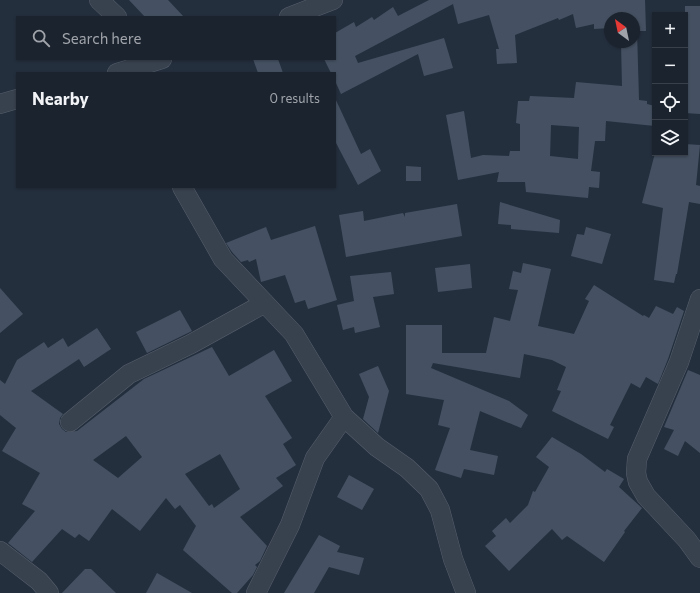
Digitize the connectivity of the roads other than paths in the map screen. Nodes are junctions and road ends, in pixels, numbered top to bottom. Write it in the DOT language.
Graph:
graph roads {
  1 [pos="99,0"];
  2 [pos="333,0"];
  3 [pos="116,16"];
  4 [pos="292,16"];
  5 [pos="153,60"];
  6 [pos="120,72"];
  7 [pos="16,99"];
  8 [pos="0,104"];
  9 [pos="183,188"];
  10 [pos="700,299"];
  11 [pos="265,303"];
  12 [pos="344,417"];
  13 [pos="70,422"];
  14 [pos="0,551"];
  15 [pos="700,558"];
  16 [pos="49,593"];
  17 [pos="256,593"];
  18 [pos="466,593"];
  1 -- 3 [label="street"];
  2 -- 4 [label="street"];
  5 -- 6 [label="street"];
  7 -- 8 [label="street"];
  9 -- 11 [label="street"];
  10 -- 15 [label="street"];
  11 -- 12 [label="street"];
  11 -- 13 [label="street"];
  12 -- 17 [label="street"];
  12 -- 18 [label="street"];
  14 -- 16 [label="street"];
}
